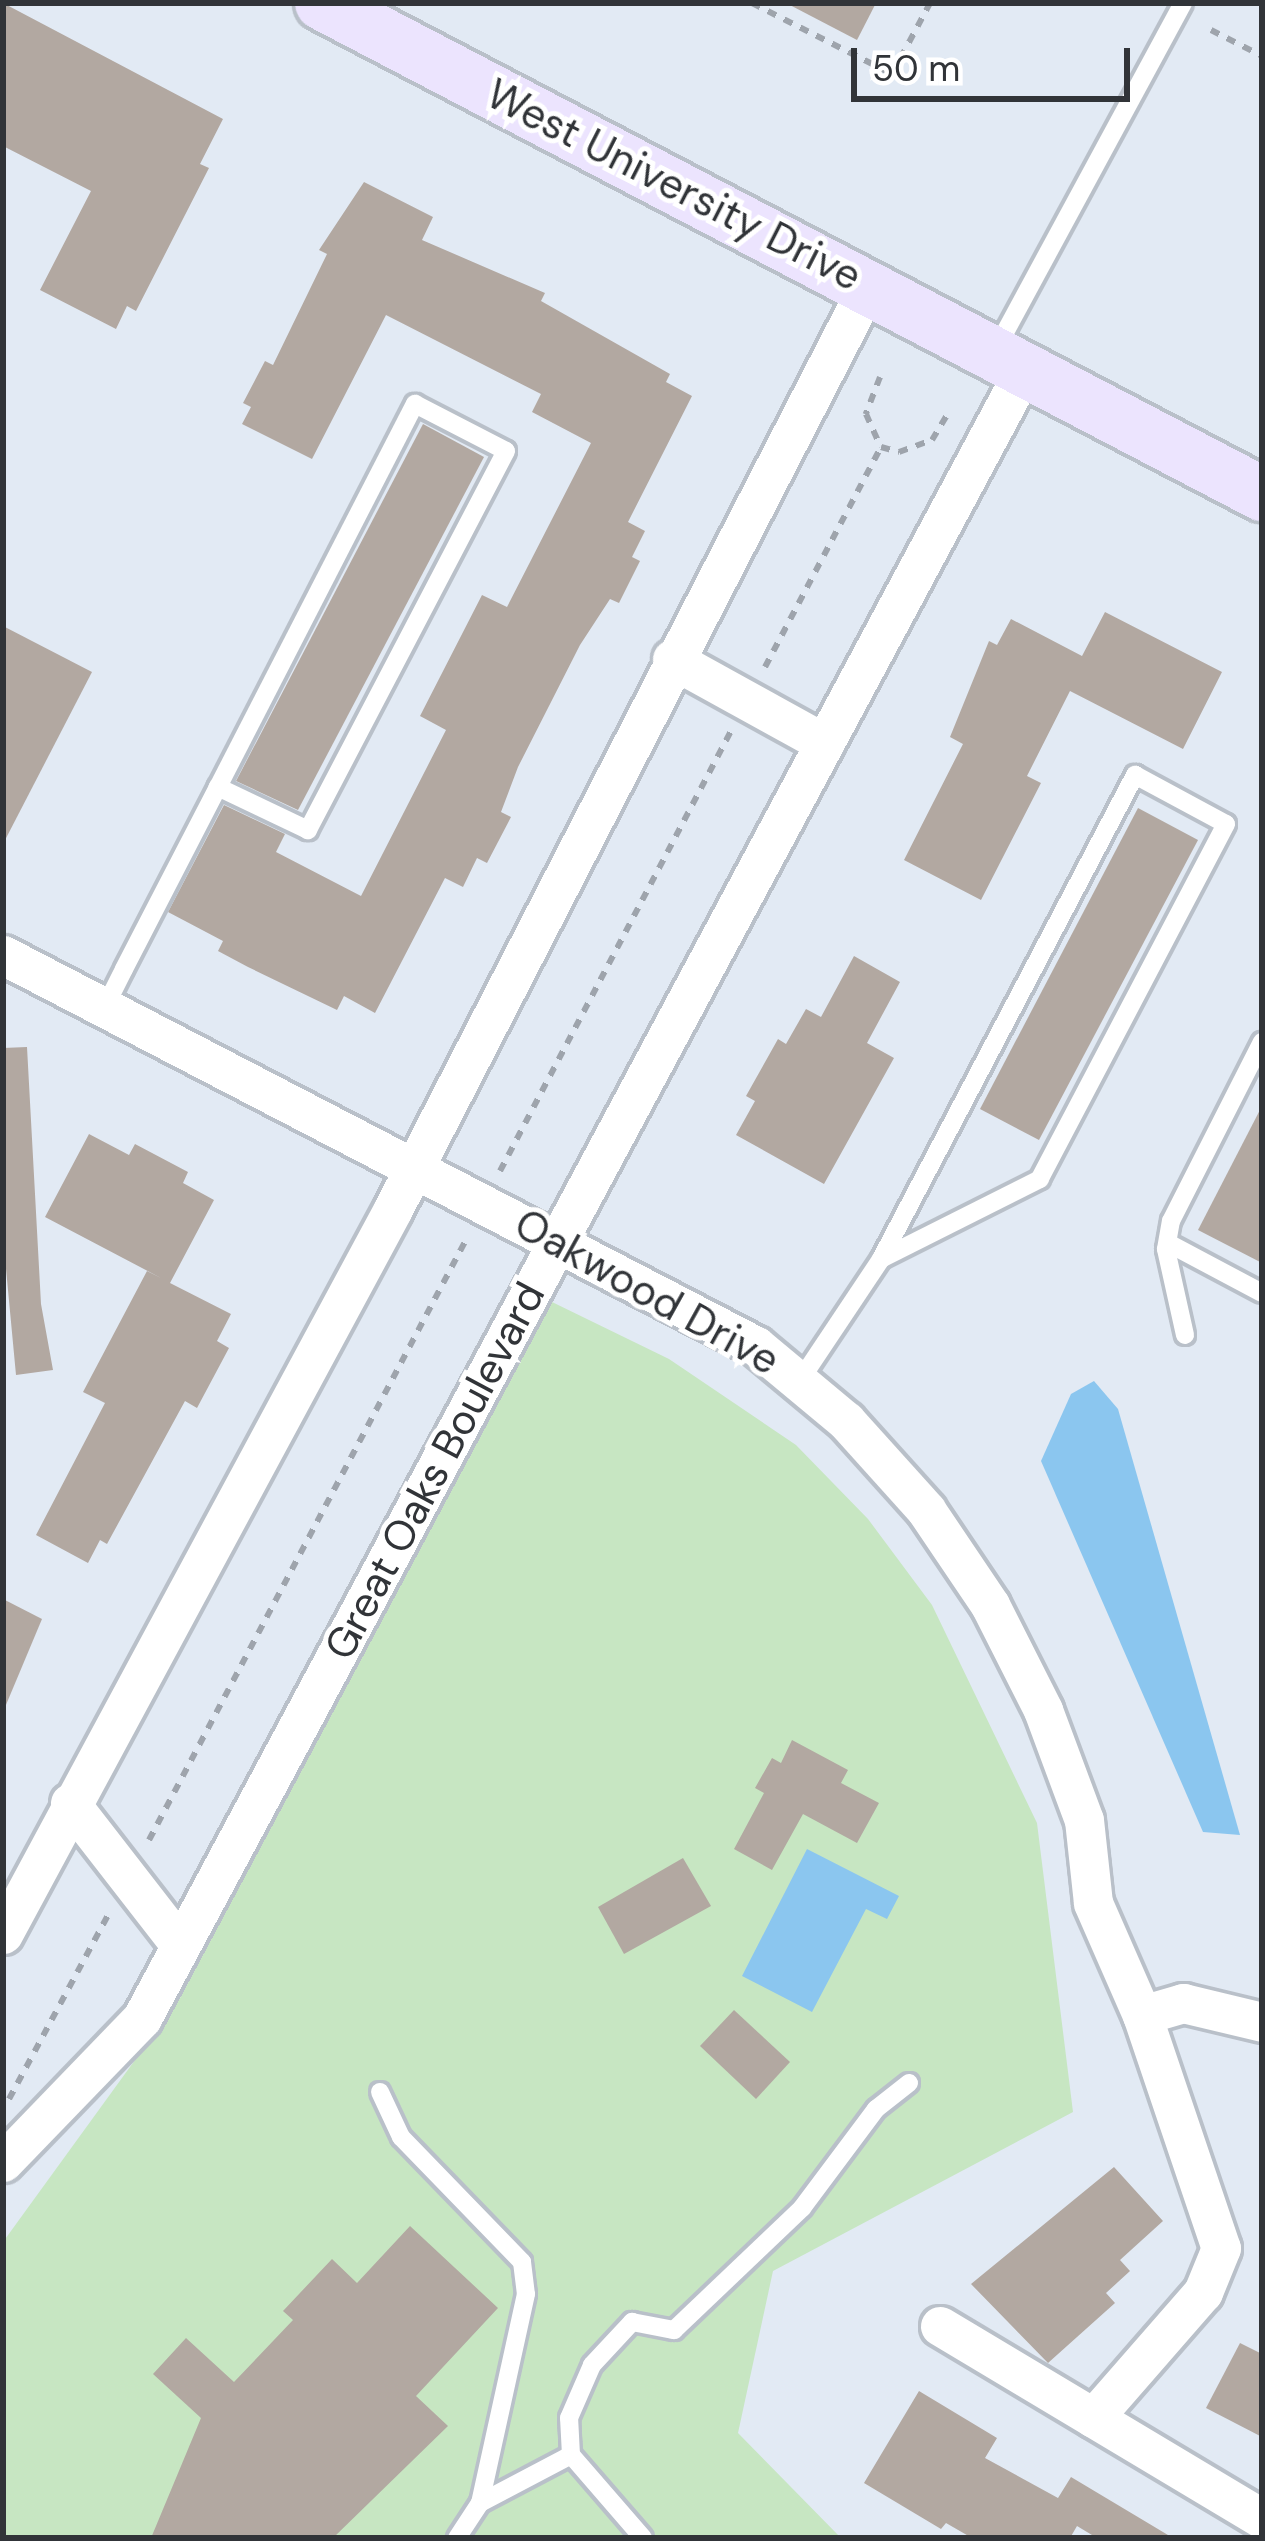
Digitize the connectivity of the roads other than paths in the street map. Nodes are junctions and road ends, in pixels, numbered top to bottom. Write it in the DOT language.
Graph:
graph roads {
  1 [pos="322,3"];
  2 [pos="1183,3"];
  3 [pos="868,286"];
  4 [pos="1009,361"];
  5 [pos="1262,494"];
  6 [pos="672,659"];
  7 [pos="824,742"];
  8 [pos="218,787"];
  9 [pos="3,956"];
  10 [pos="105,1007"];
  11 [pos="1262,1042"];
  12 [pos="414,1168"];
  13 [pos="559,1241"];
  14 [pos="1168,1243"];
  15 [pos="881,1259"];
  16 [pos="1262,1293"];
  17 [pos="1185,1335"];
  18 [pos="801,1379"];
  19 [pos="70,1804"];
  20 [pos="3,1934"];
  21 [pos="180,1945"];
  22 [pos="1142,2015"];
  23 [pos="1262,2022"];
  24 [pos="909,2083"];
  25 [pos="380,2092"];
  26 [pos="3,2162"];
  27 [pos="940,2326"];
  28 [pos="1093,2418"];
  29 [pos="571,2455"];
  30 [pos="480,2503"];
  31 [pos="1262,2519"];
  32 [pos="457,2538"];
  33 [pos="643,2538"];
  1 -- 3 [label="main road, West University Drive"];
  2 -- 4 [label="lane"];
  3 -- 4 [label="main road, West University Drive"];
  3 -- 6 [label="street"];
  4 -- 5 [label="main road, West University Drive"];
  4 -- 7 [label="street, Great Oaks Boulevard"];
  6 -- 7 [label="street"];
  6 -- 12 [label="street"];
  7 -- 13 [label="street, Great Oaks Boulevard"];
  8 -- 8 [label="lane"];
  8 -- 10 [label="lane"];
  9 -- 10 [label="street, Oakwood Drive"];
  10 -- 12 [label="street, Oakwood Drive"];
  11 -- 14 [label="lane"];
  12 -- 13 [label="street, Oakwood Drive"];
  12 -- 19 [label="street"];
  13 -- 18 [label="street, Oakwood Drive"];
  13 -- 21 [label="street, Great Oaks Boulevard"];
  14 -- 16 [label="lane"];
  14 -- 17 [label="lane"];
  15 -- 15 [label="lane"];
  15 -- 18 [label="lane"];
  18 -- 22 [label="street, Oakwood Drive"];
  19 -- 20 [label="street"];
  19 -- 21 [label="street"];
  21 -- 26 [label="street, Great Oaks Boulevard"];
  22 -- 23 [label="street"];
  22 -- 28 [label="street, Oakwood Drive"];
  24 -- 29 [label="lane"];
  25 -- 30 [label="lane"];
  27 -- 28 [label="street"];
  28 -- 31 [label="street"];
  29 -- 30 [label="lane"];
  29 -- 33 [label="lane"];
  30 -- 32 [label="lane"];
}
